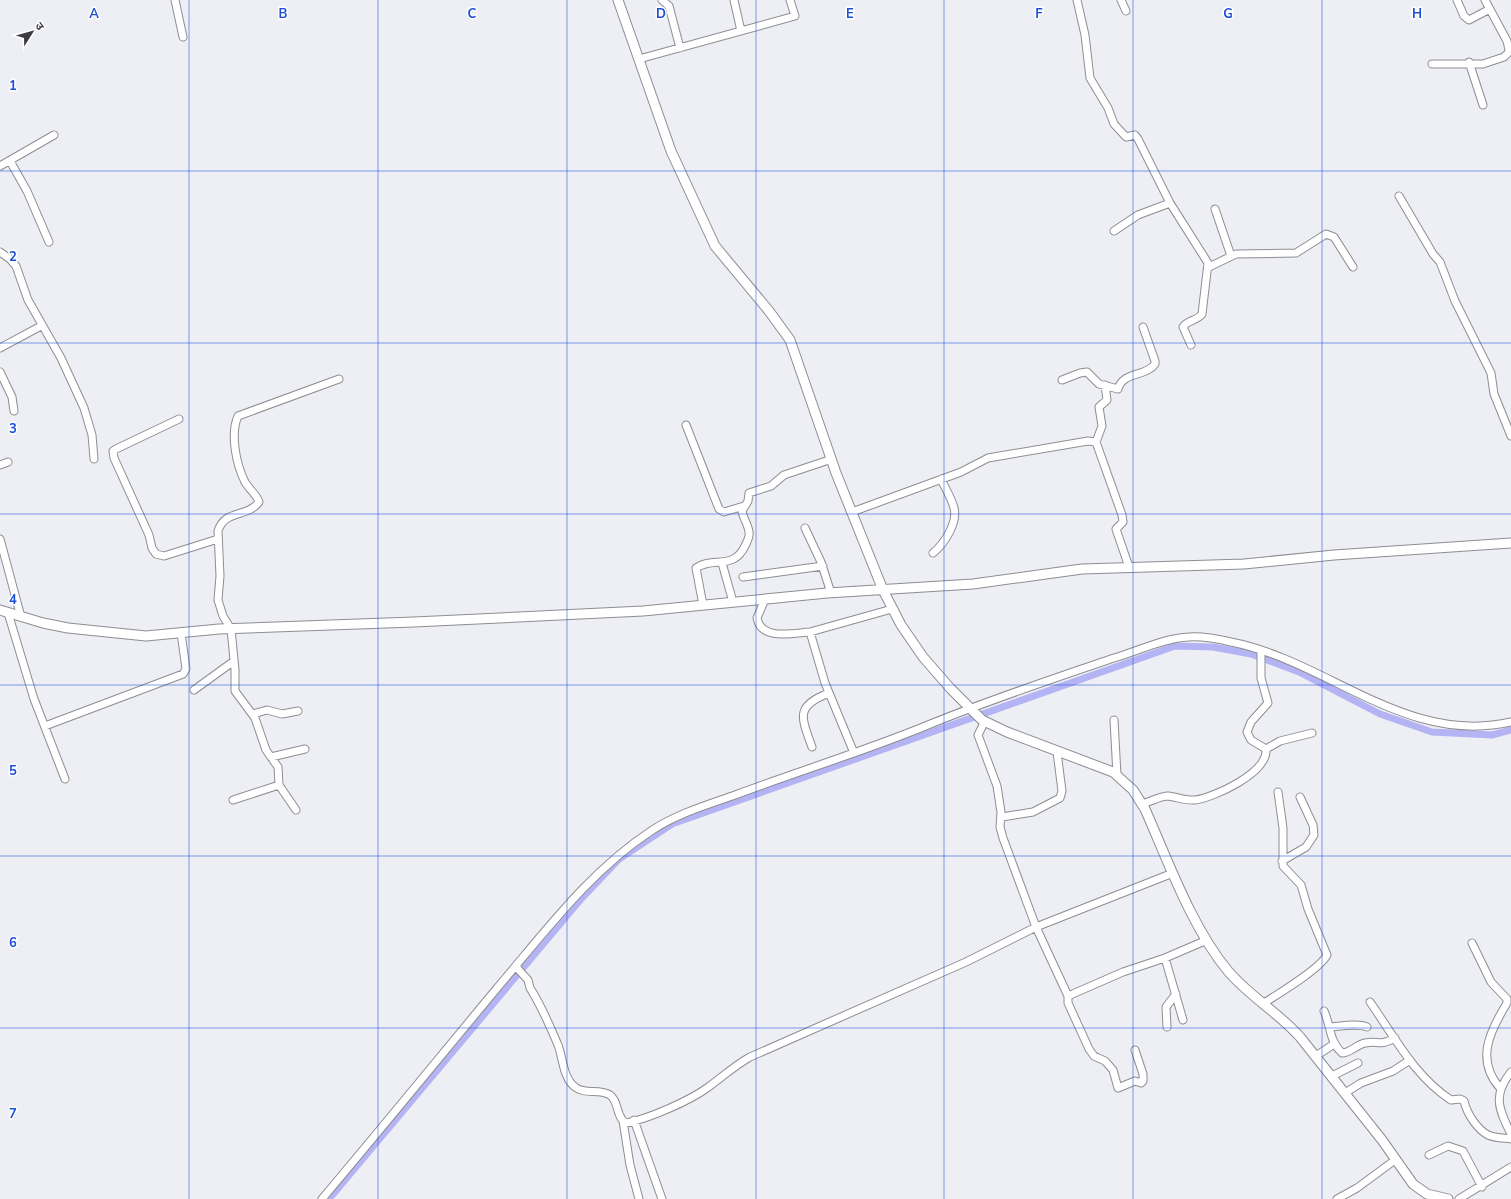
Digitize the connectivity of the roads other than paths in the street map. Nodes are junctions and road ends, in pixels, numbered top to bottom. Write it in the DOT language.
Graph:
graph roads {
  1 [pos="175,0"];
  2 [pos="618,0"];
  3 [pos="662,0"];
  4 [pos="734,0"];
  5 [pos="790,0"];
  6 [pos="1076,0"];
  7 [pos="1121,0"];
  8 [pos="1457,0"];
  9 [pos="1485,0"];
  10 [pos="1490,9"];
  11 [pos="1126,11"];
  12 [pos="742,31"];
  13 [pos="183,37"];
  14 [pos="680,48"];
  15 [pos="639,59"];
  16 [pos="1469,62"];
  17 [pos="1432,64"];
  18 [pos="1483,105"];
  19 [pos="54,135"];
  20 [pos="10,161"];
  21 [pos="0,166"];
  22 [pos="1399,196"];
  23 [pos="1170,203"];
  24 [pos="1215,209"];
  25 [pos="1114,231"];
  26 [pos="49,242"];
  27 [pos="0,252"];
  28 [pos="1231,256"];
  29 [pos="1209,267"];
  30 [pos="1353,267"];
  31 [pos="41,326"];
  32 [pos="1143,327"];
  33 [pos="1191,345"];
  34 [pos="0,348"];
  35 [pos="0,372"];
  36 [pos="339,379"];
  37 [pos="1062,380"];
  38 [pos="1105,385"];
  39 [pos="14,411"];
  40 [pos="179,419"];
  41 [pos="686,425"];
  42 [pos="1511,436"];
  43 [pos="1096,442"];
  44 [pos="94,459"];
  45 [pos="832,459"];
  46 [pos="8,462"];
  47 [pos="0,465"];
  48 [pos="941,479"];
  49 [pos="744,506"];
  50 [pos="852,512"];
  51 [pos="805,528"];
  52 [pos="0,539"];
  53 [pos="218,539"];
  54 [pos="1511,543"];
  55 [pos="933,553"];
  56 [pos="722,563"];
  57 [pos="823,566"];
  58 [pos="1129,567"];
  59 [pos="743,577"];
  60 [pos="883,590"];
  61 [pos="831,593"];
  62 [pos="765,599"];
  63 [pos="733,602"];
  64 [pos="703,605"];
  65 [pos="892,609"];
  66 [pos="4,612"];
  67 [pos="20,617"];
  68 [pos="231,629"];
  69 [pos="810,632"];
  70 [pos="181,633"];
  71 [pos="1261,651"];
  72 [pos="234,661"];
  73 [pos="194,690"];
  74 [pos="829,693"];
  75 [pos="972,710"];
  76 [pos="298,711"];
  77 [pos="253,714"];
  78 [pos="984,720"];
  79 [pos="1114,720"];
  80 [pos="1511,722"];
  81 [pos="44,726"];
  82 [pos="1312,733"];
  83 [pos="812,748"];
  84 [pos="305,749"];
  85 [pos="1266,749"];
  86 [pos="1057,752"];
  87 [pos="854,753"];
  88 [pos="271,757"];
  89 [pos="1117,775"];
  90 [pos="65,779"];
  91 [pos="279,785"];
  92 [pos="1278,792"];
  93 [pos="1300,797"];
  94 [pos="233,800"];
  95 [pos="1142,804"];
  96 [pos="296,810"];
  97 [pos="1002,817"];
  98 [pos="1282,861"];
  99 [pos="1174,873"];
  100 [pos="1036,927"];
  101 [pos="1207,940"];
  102 [pos="1472,943"];
  103 [pos="1165,958"];
  104 [pos="517,966"];
  105 [pos="1176,994"];
  106 [pos="1068,996"];
  107 [pos="1370,1002"];
  108 [pos="1264,1003"];
  109 [pos="1324,1011"];
  110 [pos="1183,1020"];
  111 [pos="1167,1026"];
  112 [pos="1330,1027"];
  113 [pos="1367,1027"];
  114 [pos="1395,1038"];
  115 [pos="1334,1044"];
  116 [pos="1135,1050"];
  117 [pos="1316,1056"];
  118 [pos="1410,1060"];
  119 [pos="1358,1063"];
  120 [pos="1511,1072"];
  121 [pos="1332,1076"];
  122 [pos="1500,1088"];
  123 [pos="1345,1093"];
  124 [pos="634,1120"];
  125 [pos="623,1121"];
  126 [pos="1511,1134"];
  127 [pos="1511,1139"];
  128 [pos="1428,1155"];
  129 [pos="1395,1160"];
  130 [pos="1511,1167"];
  131 [pos="1482,1187"];
  132 [pos="322,1199"];
  133 [pos="638,1199"];
  134 [pos="662,1199"];
  135 [pos="1337,1199"];
  136 [pos="1448,1199"];
  137 [pos="1460,1199"];
  1 -- 13 [label="street"];
  2 -- 15 [label="street"];
  3 -- 14 [label="street"];
  4 -- 12 [label="street"];
  5 -- 12 [label="street"];
  6 -- 23 [label="street"];
  7 -- 11 [label="street"];
  8 -- 10 [label="street"];
  9 -- 10 [label="street"];
  10 -- 16 [label="street"];
  12 -- 14 [label="street"];
  14 -- 15 [label="street"];
  15 -- 45 [label="street"];
  16 -- 17 [label="street"];
  16 -- 18 [label="street"];
  19 -- 20 [label="street"];
  20 -- 21 [label="street"];
  20 -- 26 [label="street"];
  22 -- 42 [label="street"];
  23 -- 25 [label="street"];
  23 -- 29 [label="street"];
  24 -- 28 [label="street"];
  27 -- 31 [label="street"];
  28 -- 29 [label="street"];
  28 -- 30 [label="street"];
  29 -- 33 [label="street"];
  31 -- 34 [label="street"];
  31 -- 44 [label="street"];
  32 -- 38 [label="street"];
  35 -- 39 [label="street"];
  36 -- 53 [label="street"];
  37 -- 38 [label="street"];
  38 -- 43 [label="street"];
  40 -- 53 [label="street"];
  41 -- 49 [label="street"];
  43 -- 48 [label="street"];
  43 -- 58 [label="street"];
  45 -- 49 [label="street"];
  45 -- 50 [label="street"];
  46 -- 47 [label="street"];
  48 -- 50 [label="street"];
  48 -- 55 [label="street"];
  49 -- 56 [label="street"];
  50 -- 60 [label="street"];
  51 -- 57 [label="street"];
  52 -- 67 [label="street"];
  53 -- 68 [label="street"];
  54 -- 58 [label="street"];
  56 -- 63 [label="street"];
  56 -- 64 [label="street"];
  57 -- 59 [label="street"];
  57 -- 61 [label="street"];
  58 -- 60 [label="street"];
  60 -- 61 [label="street"];
  60 -- 65 [label="street"];
  61 -- 62 [label="street"];
  62 -- 63 [label="street"];
  62 -- 69 [label="street"];
  63 -- 64 [label="street"];
  64 -- 68 [label="street"];
  65 -- 69 [label="street"];
  65 -- 75 [label="street"];
  66 -- 67 [label="street"];
  66 -- 81 [label="street"];
  67 -- 70 [label="street"];
  68 -- 70 [label="street"];
  68 -- 72 [label="street"];
  69 -- 74 [label="street"];
  70 -- 81 [label="street"];
  71 -- 75 [label="street"];
  71 -- 80 [label="street"];
  71 -- 85 [label="street"];
  72 -- 73 [label="street"];
  72 -- 77 [label="street"];
  74 -- 83 [label="street"];
  74 -- 87 [label="street"];
  75 -- 78 [label="street"];
  75 -- 87 [label="street"];
  76 -- 77 [label="street"];
  77 -- 88 [label="street"];
  78 -- 86 [label="street"];
  78 -- 97 [label="street"];
  79 -- 89 [label="street"];
  81 -- 90 [label="street"];
  82 -- 85 [label="street"];
  84 -- 88 [label="street"];
  85 -- 95 [label="street"];
  86 -- 89 [label="street"];
  86 -- 97 [label="street"];
  87 -- 104 [label="street"];
  88 -- 91 [label="street"];
  89 -- 95 [label="street"];
  91 -- 94 [label="street"];
  91 -- 96 [label="street"];
  92 -- 98 [label="street"];
  93 -- 98 [label="street"];
  95 -- 99 [label="street"];
  97 -- 100 [label="street"];
  98 -- 108 [label="street"];
  99 -- 100 [label="street"];
  99 -- 101 [label="street"];
  100 -- 106 [label="street"];
  100 -- 124 [label="street"];
  101 -- 103 [label="street"];
  101 -- 108 [label="street"];
  102 -- 122 [label="street"];
  103 -- 105 [label="street"];
  103 -- 106 [label="street"];
  104 -- 125 [label="street"];
  104 -- 132 [label="street"];
  105 -- 110 [label="street"];
  105 -- 111 [label="street"];
  106 -- 116 [label="street"];
  107 -- 114 [label="street"];
  108 -- 117 [label="street"];
  109 -- 112 [label="street"];
  112 -- 113 [label="street"];
  112 -- 115 [label="street"];
  114 -- 115 [label="street"];
  114 -- 118 [label="street"];
  115 -- 117 [label="street"];
  117 -- 121 [label="street"];
  118 -- 123 [label="street"];
  118 -- 127 [label="street"];
  119 -- 121 [label="street"];
  120 -- 122 [label="street"];
  121 -- 123 [label="street"];
  122 -- 126 [label="street"];
  123 -- 129 [label="street"];
  124 -- 125 [label="street"];
  124 -- 134 [label="street"];
  125 -- 133 [label="street"];
  128 -- 131 [label="street"];
  129 -- 135 [label="street"];
  129 -- 136 [label="street"];
  130 -- 131 [label="street"];
  131 -- 137 [label="street"];
}
